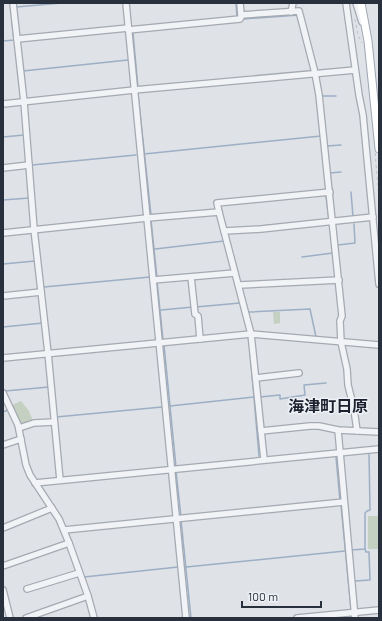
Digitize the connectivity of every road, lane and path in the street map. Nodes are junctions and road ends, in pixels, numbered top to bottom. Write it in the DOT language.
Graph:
graph roads {
  1 [pos="13,3"];
  2 [pos="126,3"];
  3 [pos="240,3"];
  4 [pos="294,3"];
  5 [pos="346,3"];
  6 [pos="356,3"];
  7 [pos="361,3"];
  8 [pos="291,12"];
  9 [pos="242,15"];
  10 [pos="128,29"];
  11 [pos="17,39"];
  12 [pos="368,41"];
  13 [pos="355,70"];
  14 [pos="315,73"];
  15 [pos="134,90"];
  16 [pos="24,102"];
  17 [pos="3,104"];
  18 [pos="379,149"];
  19 [pos="29,165"];
  20 [pos="3,168"];
  21 [pos="330,192"];
  22 [pos="219,212"];
  23 [pos="373,217"];
  24 [pos="147,218"];
  25 [pos="333,221"];
  26 [pos="34,230"];
  27 [pos="224,231"];
  28 [pos="3,233"];
  29 [pos="235,273"];
  30 [pos="191,277"];
  31 [pos="156,280"];
  32 [pos="339,280"];
  33 [pos="379,284"];
  34 [pos="239,285"];
  35 [pos="41,292"];
  36 [pos="3,296"];
  37 [pos="251,334"];
  38 [pos="200,339"];
  39 [pos="342,342"];
  40 [pos="159,343"];
  41 [pos="379,346"];
  42 [pos="48,353"];
  43 [pos="3,358"];
  44 [pos="299,373"];
  45 [pos="256,378"];
  46 [pos="3,393"];
  47 [pos="54,422"];
  48 [pos="19,428"];
  49 [pos="338,430"];
  50 [pos="357,430"];
  51 [pos="261,431"];
  52 [pos="379,432"];
  53 [pos="21,439"];
  54 [pos="3,445"];
  55 [pos="379,449"];
  56 [pos="340,452"];
  57 [pos="264,459"];
  58 [pos="175,468"];
  59 [pos="60,480"];
  60 [pos="35,482"];
  61 [pos="344,502"];
  62 [pos="52,508"];
  63 [pos="179,519"];
  64 [pos="3,528"];
  65 [pos="64,530"];
  66 [pos="69,543"];
  67 [pos="3,566"];
  68 [pos="79,573"];
  69 [pos="27,589"];
  70 [pos="3,591"];
  71 [pos="88,596"];
  72 [pos="379,610"];
  73 [pos="355,615"];
  74 [pos="10,618"];
  75 [pos="26,618"];
  76 [pos="94,618"];
  77 [pos="186,618"];
  78 [pos="297,618"];
  1 -- 11 [label="street"];
  2 -- 10 [label="street"];
  3 -- 9 [label="street"];
  4 -- 8 [label="street"];
  5 -- 13 [label="street"];
  6 -- 12 [label="street"];
  7 -- 12 [label="main road"];
  8 -- 9 [label="street"];
  8 -- 14 [label="street"];
  9 -- 10 [label="street"];
  10 -- 11 [label="street"];
  10 -- 15 [label="street"];
  11 -- 16 [label="street"];
  12 -- 18 [label="main road"];
  13 -- 14 [label="street"];
  13 -- 23 [label="street"];
  14 -- 15 [label="street"];
  14 -- 21 [label="street"];
  15 -- 16 [label="street"];
  15 -- 24 [label="street"];
  16 -- 17 [label="street"];
  16 -- 19 [label="street"];
  19 -- 20 [label="street"];
  19 -- 26 [label="street"];
  21 -- 22 [label="street"];
  21 -- 25 [label="street"];
  22 -- 24 [label="street"];
  22 -- 27 [label="street"];
  23 -- 25 [label="street"];
  23 -- 33 [label="street"];
  24 -- 26 [label="street"];
  24 -- 31 [label="street"];
  25 -- 27 [label="street"];
  25 -- 32 [label="street"];
  26 -- 28 [label="street"];
  26 -- 35 [label="street"];
  27 -- 29 [label="street"];
  29 -- 30 [label="street"];
  29 -- 34 [label="street"];
  30 -- 31 [label="street"];
  30 -- 38 [label="street"];
  31 -- 40 [label="street"];
  32 -- 34 [label="street"];
  32 -- 39 [label="street"];
  34 -- 37 [label="street"];
  35 -- 36 [label="street"];
  35 -- 42 [label="street"];
  37 -- 38 [label="street"];
  37 -- 39 [label="street"];
  37 -- 45 [label="street"];
  38 -- 40 [label="street"];
  39 -- 41 [label="street"];
  39 -- 50 [label="street"];
  40 -- 42 [label="street"];
  40 -- 58 [label="street"];
  42 -- 43 [label="street"];
  42 -- 47 [label="street"];
  44 -- 45 [label="street"];
  45 -- 51 [label="street"];
  46 -- 48 [label="street"];
  47 -- 48 [label="street"];
  47 -- 59 [label="street"];
  48 -- 53 [label="street"];
  49 -- 50 [label="street"];
  49 -- 51 [label="street"];
  49 -- 56 [label="street"];
  50 -- 52 [label="street"];
  51 -- 57 [label="street"];
  53 -- 54 [label="street"];
  53 -- 60 [label="street"];
  55 -- 56 [label="street"];
  56 -- 57 [label="street"];
  56 -- 61 [label="street"];
  57 -- 58 [label="street"];
  58 -- 59 [label="street"];
  58 -- 63 [label="street"];
  59 -- 60 [label="street"];
  60 -- 62 [label="street"];
  61 -- 63 [label="street"];
  61 -- 73 [label="street"];
  62 -- 64 [label="street"];
  62 -- 65 [label="street"];
  63 -- 65 [label="street"];
  63 -- 77 [label="street"];
  65 -- 66 [label="street"];
  66 -- 67 [label="street"];
  66 -- 68 [label="street"];
  68 -- 69 [label="street"];
  68 -- 71 [label="street"];
  70 -- 74 [label="street"];
  71 -- 75 [label="street"];
  71 -- 76 [label="street"];
  72 -- 73 [label="street"];
  73 -- 78 [label="street"];
}
